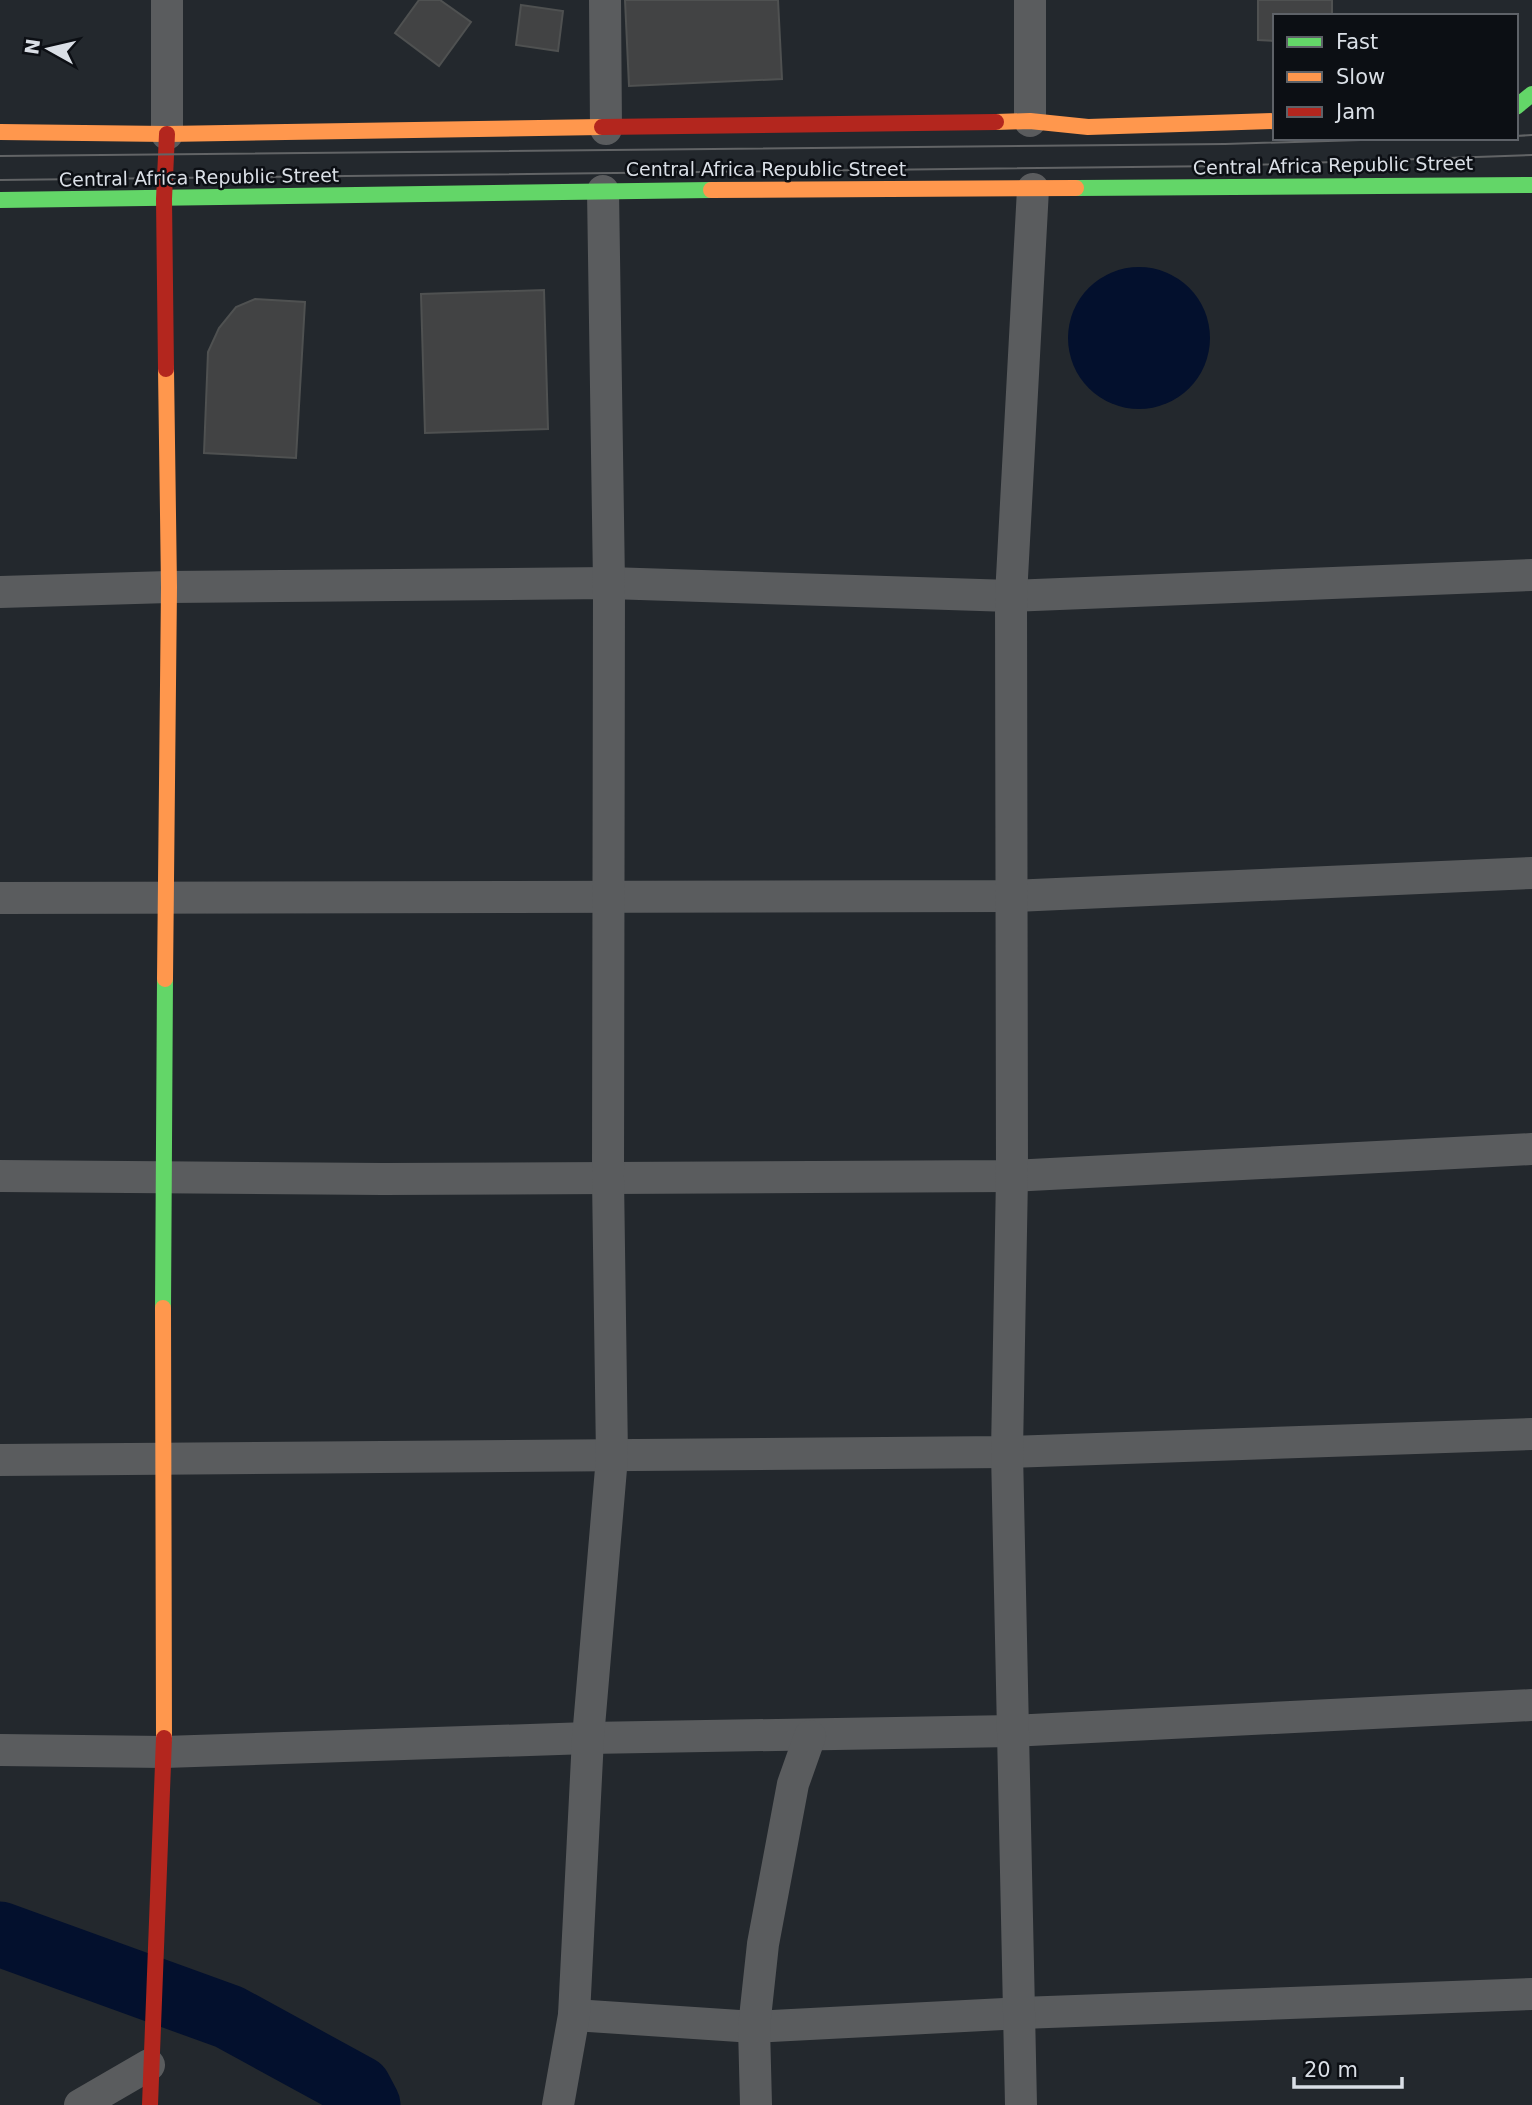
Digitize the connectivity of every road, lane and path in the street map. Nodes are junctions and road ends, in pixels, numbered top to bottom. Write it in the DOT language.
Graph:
graph roads {
  1 [pos="167,0"];
  2 [pos="605,0"];
  3 [pos="1030,0"];
  4 [pos="1532,94"];
  5 [pos="1518,105"];
  6 [pos="1030,121"];
  7 [pos="1273,121"];
  8 [pos="606,129"];
  9 [pos="0,132"];
  10 [pos="167,134"];
  11 [pos="1490,185"];
  12 [pos="1532,185"];
  13 [pos="1033,189"];
  14 [pos="603,191"];
  15 [pos="164,199"];
  16 [pos="0,200"];
  17 [pos="1532,202"];
  18 [pos="1532,575"];
  19 [pos="609,583"];
  20 [pos="169,587"];
  21 [pos="0,592"];
  22 [pos="1011,596"];
  23 [pos="1532,873"];
  24 [pos="1013,896"];
  25 [pos="167,897"];
  26 [pos="610,897"];
  27 [pos="0,898"];
  28 [pos="1532,1149"];
  29 [pos="163,1175"];
  30 [pos="0,1176"];
  31 [pos="1012,1176"];
  32 [pos="608,1178"];
  33 [pos="1532,1434"];
  34 [pos="1007,1452"];
  35 [pos="164,1457"];
  36 [pos="612,1457"];
  37 [pos="0,1460"];
  38 [pos="1532,1705"];
  39 [pos="1013,1731"];
  40 [pos="810,1736"];
  41 [pos="588,1738"];
  42 [pos="0,1750"];
  43 [pos="164,1752"];
  44 [pos="1532,1994"];
  45 [pos="1021,2013"];
  46 [pos="574,2015"];
  47 [pos="754,2027"];
  48 [pos="150,2051"];
  49 [pos="80,2105"];
  50 [pos="150,2105"];
  51 [pos="558,2105"];
  52 [pos="756,2105"];
  53 [pos="1021,2105"];
  1 -- 10 [label="street"];
  2 -- 8 [label="street"];
  3 -- 6 [label="street"];
  4 -- 5 [label="main road"];
  6 -- 7 [label="main road"];
  6 -- 8 [label="main road"];
  8 -- 10 [label="main road"];
  9 -- 10 [label="main road"];
  10 -- 15 [label="main road"];
  11 -- 12 [label="main road, Central Africa Republic Street"];
  11 -- 13 [label="main road, Central Africa Republic Street"];
  11 -- 17 [label="main road"];
  13 -- 14 [label="main road, Central Africa Republic Street"];
  13 -- 22 [label="street"];
  14 -- 15 [label="main road, Central Africa Republic Street"];
  14 -- 19 [label="street"];
  15 -- 16 [label="main road, Central Africa Republic Street"];
  15 -- 20 [label="main road"];
  18 -- 22 [label="street"];
  19 -- 20 [label="street"];
  19 -- 22 [label="street"];
  19 -- 26 [label="street"];
  20 -- 21 [label="street"];
  20 -- 25 [label="main road"];
  22 -- 24 [label="street"];
  23 -- 24 [label="street"];
  24 -- 26 [label="street"];
  24 -- 31 [label="street"];
  25 -- 26 [label="street"];
  25 -- 27 [label="street"];
  25 -- 29 [label="main road"];
  26 -- 32 [label="street"];
  28 -- 31 [label="street"];
  29 -- 30 [label="street"];
  29 -- 32 [label="street"];
  29 -- 35 [label="main road"];
  31 -- 32 [label="street"];
  31 -- 34 [label="street"];
  32 -- 36 [label="street"];
  33 -- 34 [label="street"];
  34 -- 36 [label="street"];
  34 -- 39 [label="street"];
  35 -- 36 [label="street"];
  35 -- 37 [label="street"];
  35 -- 43 [label="main road"];
  36 -- 41 [label="street"];
  38 -- 39 [label="street"];
  39 -- 40 [label="street"];
  39 -- 45 [label="street"];
  40 -- 41 [label="street"];
  40 -- 47 [label="street"];
  41 -- 43 [label="street"];
  41 -- 46 [label="street"];
  42 -- 43 [label="street"];
  43 -- 48 [label="main road"];
  44 -- 45 [label="street"];
  45 -- 47 [label="street"];
  45 -- 53 [label="street"];
  46 -- 47 [label="street"];
  46 -- 51 [label="street"];
  47 -- 52 [label="street"];
  48 -- 49 [label="street"];
  48 -- 50 [label="main road"];
}
